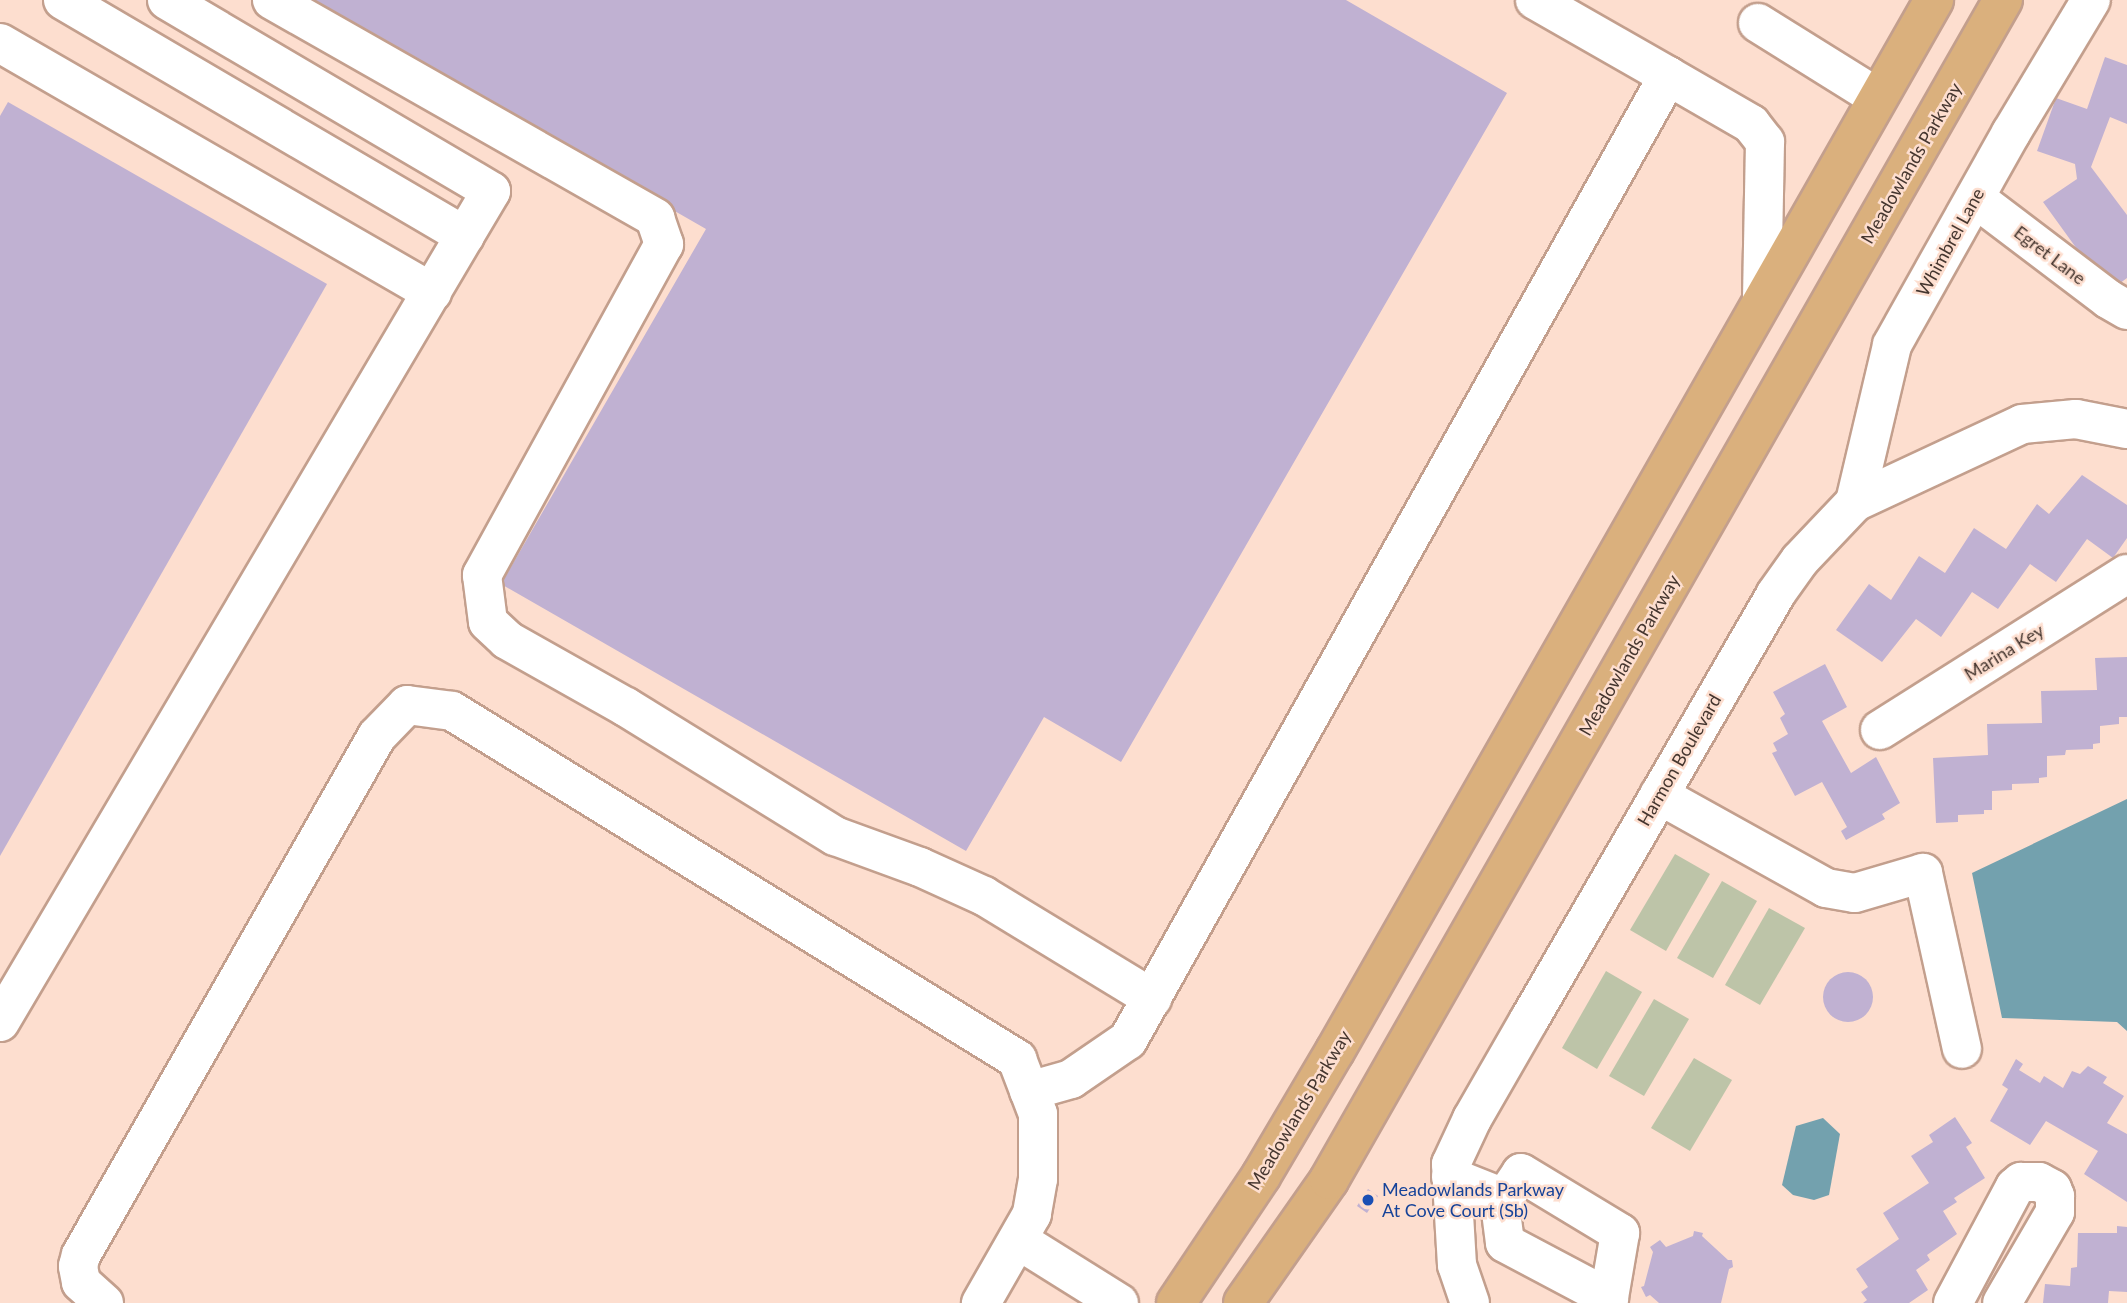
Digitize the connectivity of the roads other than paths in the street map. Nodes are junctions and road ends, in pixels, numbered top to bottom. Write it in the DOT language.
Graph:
graph roads {
  1 [pos="63,0"];
  2 [pos="167,0"];
  3 [pos="272,0"];
  4 [pos="1535,0"];
  5 [pos="1934,0"];
  6 [pos="2003,0"];
  7 [pos="2091,0"];
  8 [pos="1758,23"];
  9 [pos="0,43"];
  10 [pos="1668,76"];
  11 [pos="1877,97"];
  12 [pos="1975,198"];
  13 [pos="465,236"];
  14 [pos="432,292"];
  15 [pos="1762,299"];
  16 [pos="2127,310"];
  17 [pos="2127,429"];
  18 [pos="1855,502"];
  19 [pos="2127,574"];
  20 [pos="1880,730"];
  21 [pos="1659,795"];
  22 [pos="1152,998"];
  23 [pos="0,1022"];
  24 [pos="1962,1049"];
  25 [pos="1030,1091"];
  26 [pos="1451,1177"];
  27 [pos="1499,1196"];
  28 [pos="1017,1240"];
  29 [pos="986,1301"];
  30 [pos="1609,1301"];
  31 [pos="104,1303"];
  32 [pos="1119,1303"];
  33 [pos="1176,1303"];
  34 [pos="1243,1303"];
  35 [pos="1470,1303"];
  36 [pos="1953,1303"];
  37 [pos="2002,1303"];
  1 -- 13 [label="street"];
  2 -- 13 [label="street"];
  3 -- 22 [label="street"];
  4 -- 10 [label="street"];
  5 -- 11 [label="main road, Meadowlands Parkway"];
  6 -- 34 [label="main road, Meadowlands Parkway"];
  7 -- 12 [label="street, Whimbrel Lane"];
  8 -- 11 [label="street"];
  9 -- 14 [label="street"];
  10 -- 15 [label="street"];
  10 -- 22 [label="street"];
  11 -- 15 [label="main road, Meadowlands Parkway"];
  12 -- 16 [label="street, Egret Lane"];
  12 -- 18 [label="street, Whimbrel Lane"];
  13 -- 14 [label="street"];
  14 -- 23 [label="street"];
  15 -- 33 [label="main road, Meadowlands Parkway"];
  17 -- 18 [label="street, Harmon Boulevard"];
  18 -- 21 [label="street, Harmon Boulevard"];
  19 -- 20 [label="street, Marina Key"];
  21 -- 24 [label="street"];
  21 -- 26 [label="street, Harmon Boulevard"];
  22 -- 25 [label="street"];
  25 -- 28 [label="street"];
  25 -- 31 [label="street"];
  26 -- 27 [label="street"];
  26 -- 35 [label="street, Harmon Boulevard"];
  27 -- 30 [label="street"];
  27 -- 30 [label="street"];
  28 -- 29 [label="street"];
  28 -- 32 [label="street"];
  36 -- 37 [label="street"];
}
